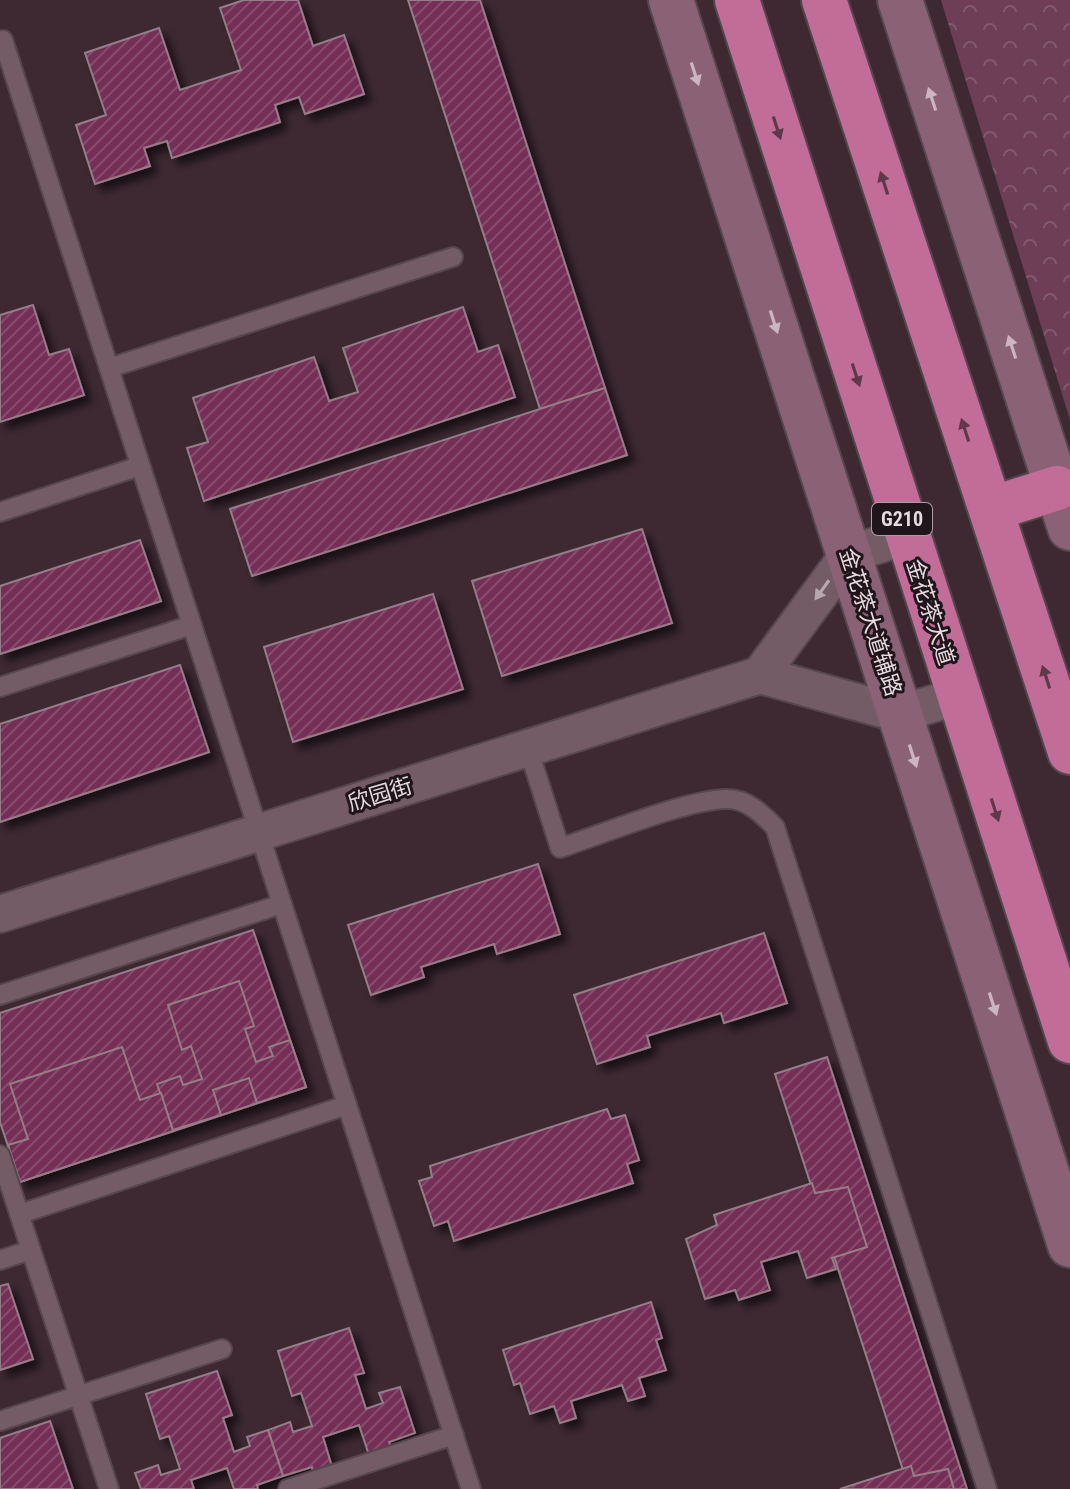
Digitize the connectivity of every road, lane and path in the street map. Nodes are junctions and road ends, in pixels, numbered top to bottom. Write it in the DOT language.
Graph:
graph roads {
  1 [pos="671,0"];
  2 [pos="737,0"];
  3 [pos="900,0"];
  4 [pos="836,3"];
  5 [pos="3,40"];
  6 [pos="453,257"];
  7 [pos="109,368"];
  8 [pos="140,466"];
  9 [pos="1064,508"];
  10 [pos="991,509"];
  11 [pos="0,512"];
  12 [pos="907,536"];
  13 [pos="849,554"];
  14 [pos="192,625"];
  15 [pos="760,675"];
  16 [pos="0,687"];
  17 [pos="958,696"];
  18 [pos="900,714"];
  19 [pos="528,748"];
  20 [pos="1070,752"];
  21 [pos="259,832"];
  22 [pos="282,904"];
  23 [pos="0,914"];
  24 [pos="0,995"];
  25 [pos="1070,1041"];
  26 [pos="347,1105"];
  27 [pos="0,1155"];
  28 [pos="20,1214"];
  29 [pos="1070,1245"];
  30 [pos="31,1250"];
  31 [pos="0,1260"];
  32 [pos="222,1349"];
  33 [pos="78,1395"];
  34 [pos="0,1421"];
  35 [pos="454,1435"];
  36 [pos="109,1489"];
  37 [pos="288,1489"];
  38 [pos="471,1489"];
  39 [pos="987,1489"];
  1 -- 13 [label="street, 金花茶大道辅路, one-way"];
  2 -- 12 [label="highway, 金花茶大道 / G210, one-way"];
  9 -- 3 [label="street, one-way"];
  10 -- 4 [label="highway, one-way"];
  5 -- 7 [label="lane"];
  6 -- 7 [label="lane"];
  7 -- 8 [label="lane"];
  8 -- 11 [label="lane"];
  8 -- 14 [label="lane"];
  9 -- 10 [label="highway"];
  20 -- 10 [label="highway, one-way"];
  12 -- 13 [label="street"];
  12 -- 17 [label="highway, 金花茶大道 / G210"];
  13 -- 15 [label="street, one-way"];
  13 -- 18 [label="street, 金花茶大道辅路"];
  14 -- 16 [label="lane"];
  14 -- 21 [label="lane"];
  15 -- 18 [label="street"];
  15 -- 19 [label="street, 欣园街"];
  17 -- 18 [label="street"];
  17 -- 25 [label="highway, 金花茶大道 / G210, one-way"];
  18 -- 29 [label="street, 金花茶大道辅路, one-way"];
  19 -- 21 [label="street, 欣园街"];
  19 -- 39 [label="lane"];
  21 -- 22 [label="lane"];
  21 -- 23 [label="street, 欣园街"];
  22 -- 24 [label="lane"];
  22 -- 26 [label="lane"];
  26 -- 28 [label="lane"];
  26 -- 35 [label="lane"];
  27 -- 28 [label="lane"];
  28 -- 30 [label="lane"];
  30 -- 31 [label="lane"];
  30 -- 33 [label="lane"];
  32 -- 33 [label="lane"];
  33 -- 34 [label="lane"];
  33 -- 36 [label="lane"];
  35 -- 37 [label="lane"];
  35 -- 38 [label="lane"];
}
